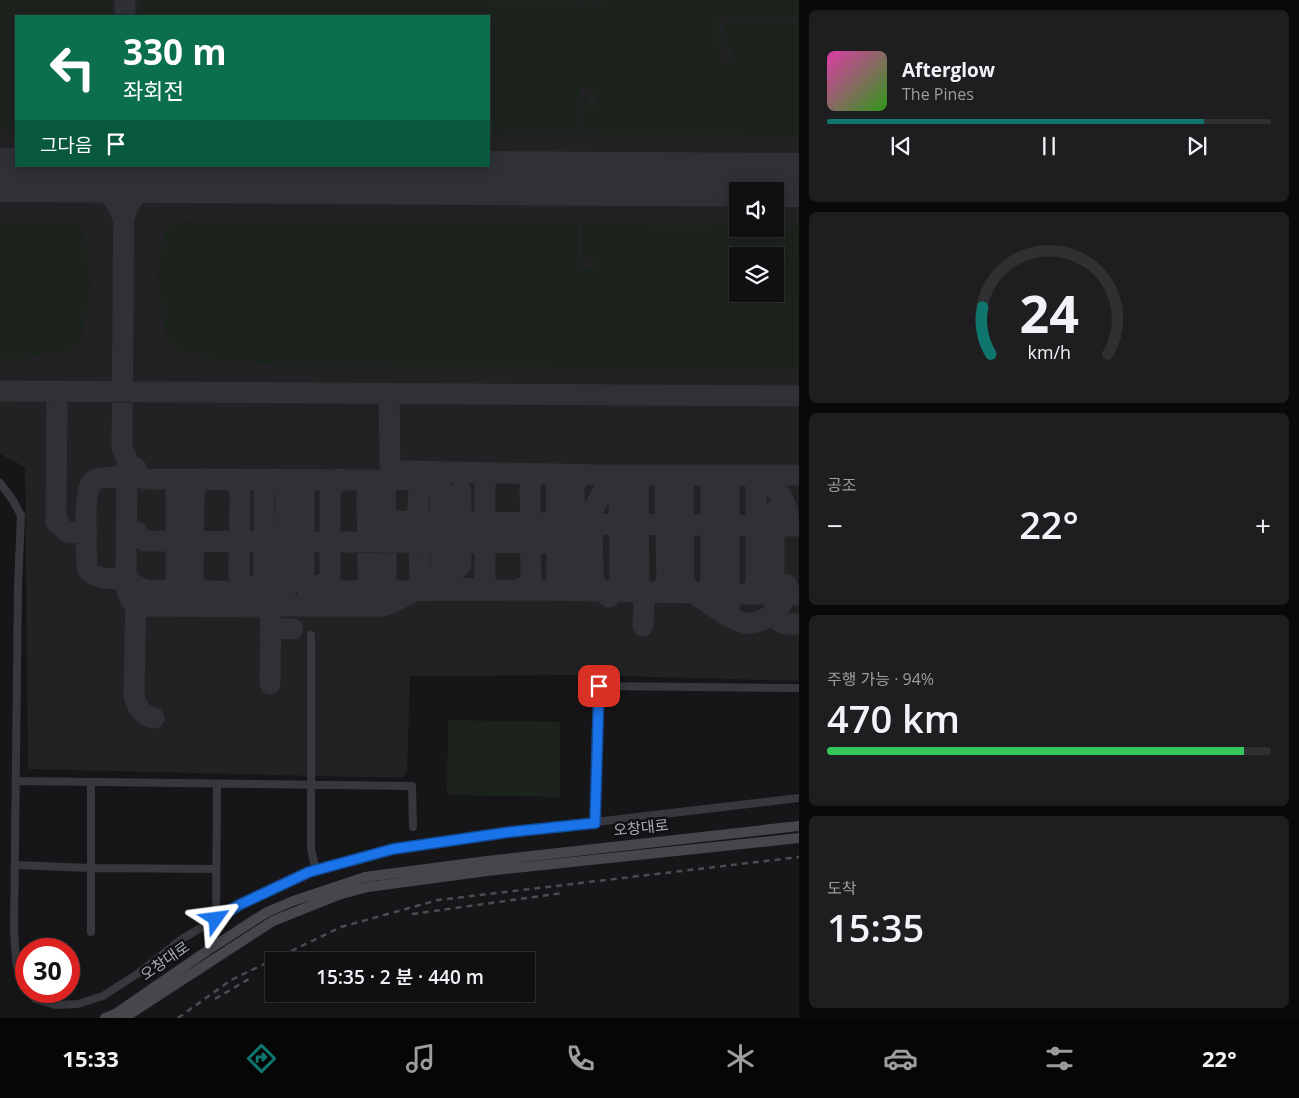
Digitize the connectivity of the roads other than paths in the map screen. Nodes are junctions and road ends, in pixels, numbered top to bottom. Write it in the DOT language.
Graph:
graph roads {
  1 [pos="0,484"];
  2 [pos="311,635"];
  3 [pos="799,688"];
  4 [pos="17,781"];
  5 [pos="91,783"];
  6 [pos="310,784"];
  7 [pos="217,785"];
  8 [pos="799,798"];
  9 [pos="595,823"];
  10 [pos="413,826"];
  11 [pos="798,826"];
  12 [pos="798,838"];
  13 [pos="15,866"];
  14 [pos="90,868"];
  15 [pos="216,869"];
  16 [pos="316,870"];
  17 [pos="216,919"];
  18 [pos="91,932"];
  19 [pos="15,944"];
  20 [pos="49,1003"];
  21 [pos="105,1018"];
  22 [pos="124,1018"];
  1 -- 4 [label="street"];
  2 -- 6 [label="street"];
  3 -- 9 [label="street"];
  4 -- 5 [label="street"];
  4 -- 13 [label="street"];
  5 -- 7 [label="street"];
  5 -- 14 [label="street"];
  6 -- 7 [label="street"];
  6 -- 10 [label="street"];
  6 -- 16 [label="street"];
  7 -- 15 [label="street"];
  8 -- 9 [label="street"];
  9 -- 16 [label="street"];
  11 -- 21 [label="main road, 오창대로"];
  12 -- 22 [label="main road, 오창대로"];
  13 -- 14 [label="street"];
  13 -- 19 [label="street"];
  14 -- 15 [label="street"];
  14 -- 18 [label="street"];
  15 -- 17 [label="street"];
  16 -- 17 [label="street"];
  17 -- 20 [label="street"];
}
